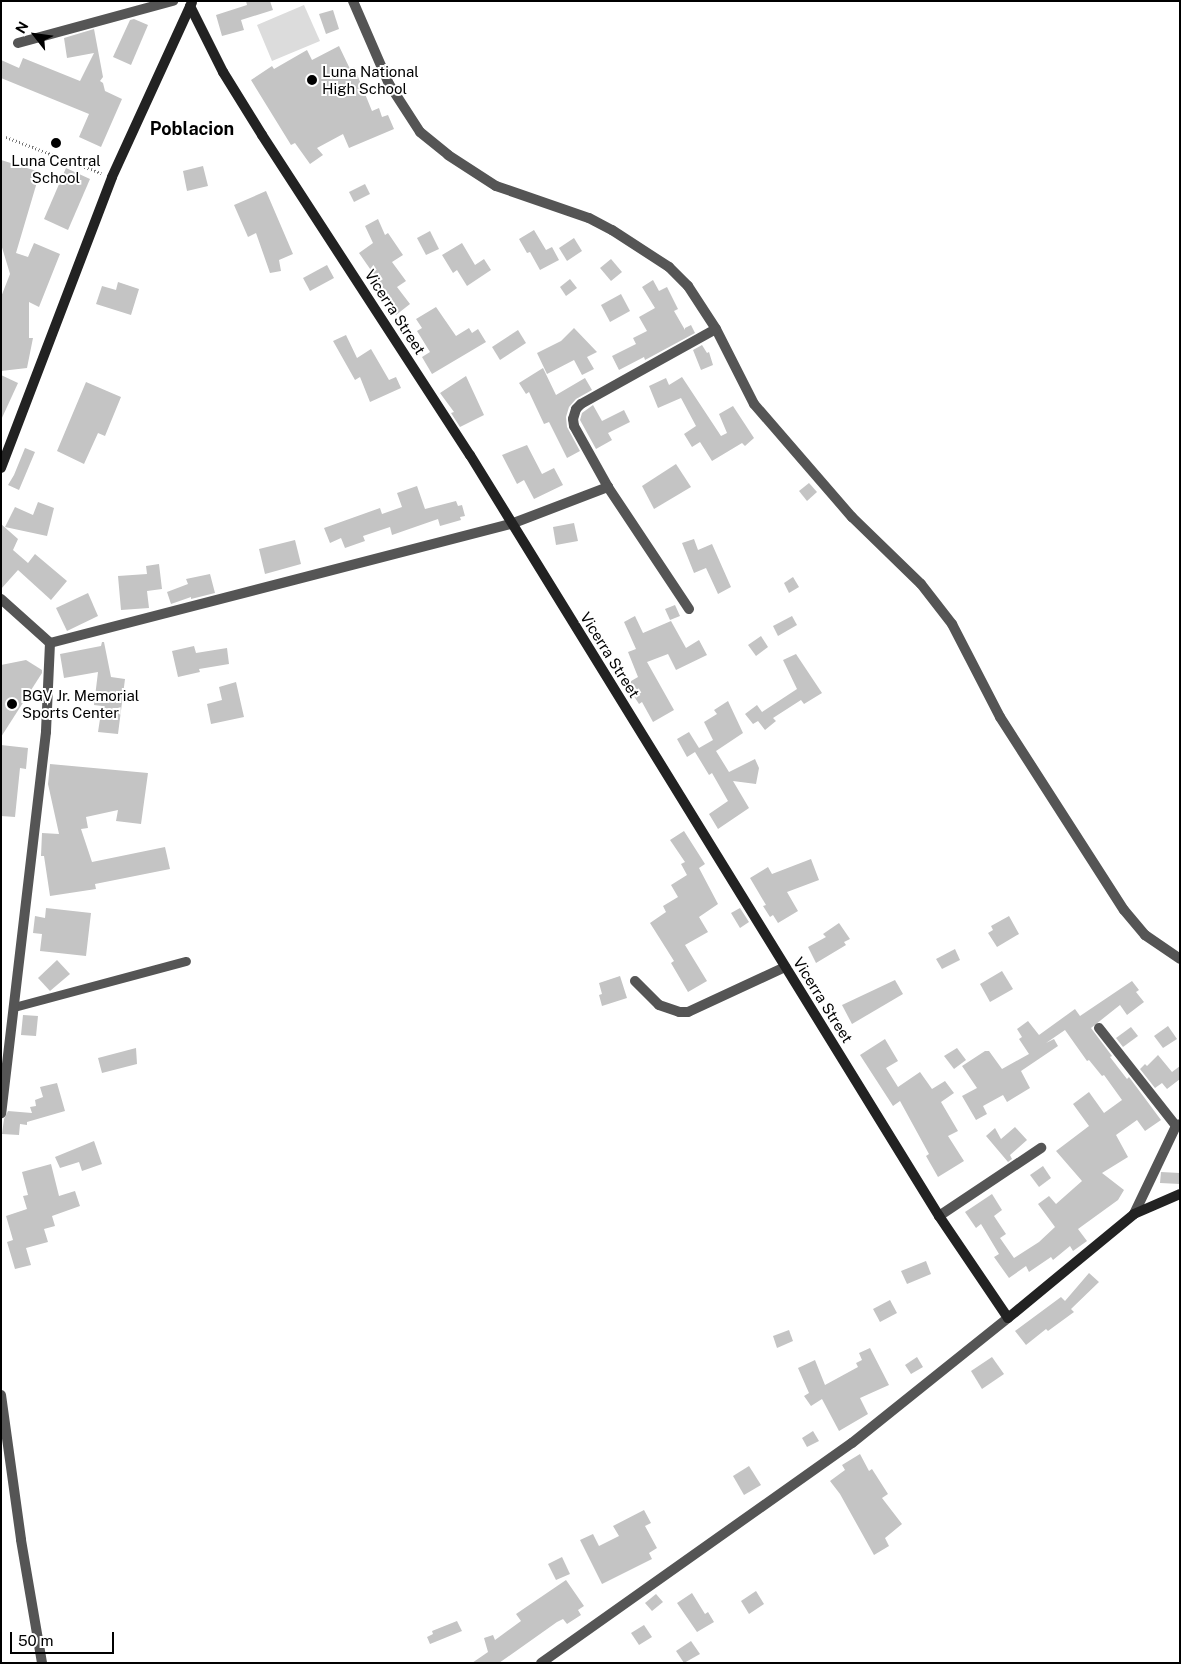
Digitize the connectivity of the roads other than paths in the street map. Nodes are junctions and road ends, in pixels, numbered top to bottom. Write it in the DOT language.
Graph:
graph roads {
  1 [pos="173,1"];
  2 [pos="353,1"];
  3 [pos="190,3"];
  4 [pos="18,43"];
  5 [pos="716,329"];
  6 [pos="1,468"];
  7 [pos="608,487"];
  8 [pos="511,524"];
  9 [pos="1,599"];
  10 [pos="689,609"];
  11 [pos="50,643"];
  12 [pos="1180,959"];
  13 [pos="186,961"];
  14 [pos="785,967"];
  15 [pos="635,981"];
  16 [pos="14,1007"];
  17 [pos="1099,1028"];
  18 [pos="1,1113"];
  19 [pos="1178,1125"];
  20 [pos="1041,1148"];
  21 [pos="1180,1194"];
  22 [pos="1134,1214"];
  23 [pos="939,1216"];
  24 [pos="1008,1318"];
  25 [pos="1,1395"];
  26 [pos="42,1663"];
  27 [pos="541,1663"];
  1 -- 4 [label="street"];
  2 -- 5 [label="street"];
  3 -- 6 [label="main road"];
  3 -- 8 [label="main road, Vicerra Street"];
  5 -- 7 [label="street"];
  5 -- 12 [label="street"];
  7 -- 8 [label="street"];
  7 -- 10 [label="street"];
  8 -- 11 [label="street"];
  8 -- 14 [label="main road, Vicerra Street"];
  9 -- 11 [label="street"];
  11 -- 16 [label="street"];
  13 -- 16 [label="lane"];
  14 -- 15 [label="street"];
  14 -- 23 [label="main road, Vicerra Street"];
  16 -- 18 [label="street"];
  17 -- 19 [label="street"];
  19 -- 22 [label="street"];
  20 -- 23 [label="street"];
  21 -- 22 [label="main road"];
  22 -- 24 [label="main road"];
  23 -- 24 [label="main road, Vicerra Street"];
  24 -- 27 [label="street"];
  25 -- 26 [label="street"];
}
